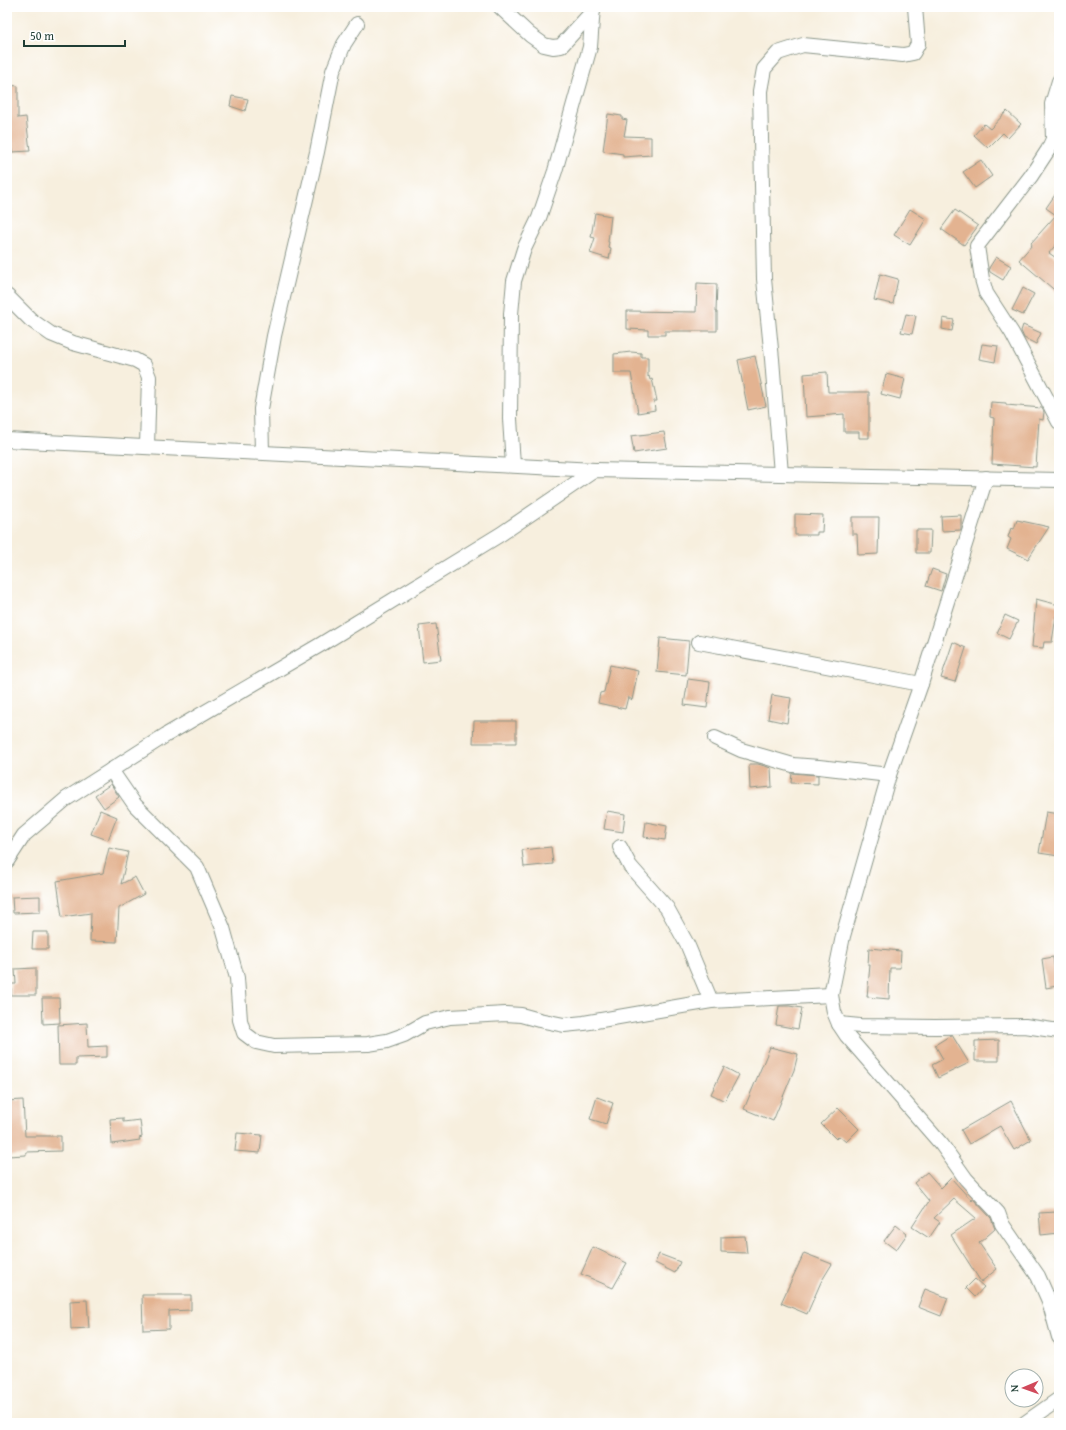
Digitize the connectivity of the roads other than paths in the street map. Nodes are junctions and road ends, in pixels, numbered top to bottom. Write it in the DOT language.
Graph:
graph roads {
  1 [pos="500,7"];
  2 [pos="915,7"];
  3 [pos="593,9"];
  4 [pos="356,24"];
  5 [pos="1059,81"];
  6 [pos="7,296"];
  7 [pos="1059,422"];
  8 [pos="7,440"];
  9 [pos="147,446"];
  10 [pos="262,452"];
  11 [pos="513,465"];
  12 [pos="595,470"];
  13 [pos="781,474"];
  14 [pos="986,478"];
  15 [pos="1059,480"];
  16 [pos="698,642"];
  17 [pos="921,684"];
  18 [pos="715,738"];
  19 [pos="111,770"];
  20 [pos="889,775"];
  21 [pos="620,847"];
  22 [pos="7,860"];
  23 [pos="830,995"];
  24 [pos="711,1001"];
  25 [pos="839,1024"];
  26 [pos="1059,1032"];
  27 [pos="1059,1337"];
  28 [pos="1059,1399"];
  29 [pos="1025,1423"];
  1 -- 3 [label="street"];
  2 -- 13 [label="street"];
  3 -- 11 [label="street"];
  4 -- 10 [label="street"];
  5 -- 7 [label="street"];
  6 -- 9 [label="street"];
  8 -- 9 [label="street"];
  9 -- 10 [label="street"];
  10 -- 11 [label="street"];
  11 -- 12 [label="street"];
  12 -- 13 [label="street"];
  12 -- 19 [label="street"];
  13 -- 14 [label="street"];
  14 -- 15 [label="street"];
  14 -- 17 [label="street"];
  16 -- 17 [label="street"];
  17 -- 20 [label="street"];
  18 -- 20 [label="street"];
  19 -- 22 [label="street"];
  19 -- 24 [label="street"];
  20 -- 23 [label="street"];
  21 -- 24 [label="street"];
  23 -- 24 [label="street"];
  23 -- 25 [label="street"];
  25 -- 26 [label="street"];
  25 -- 27 [label="street"];
  28 -- 29 [label="street"];
}
